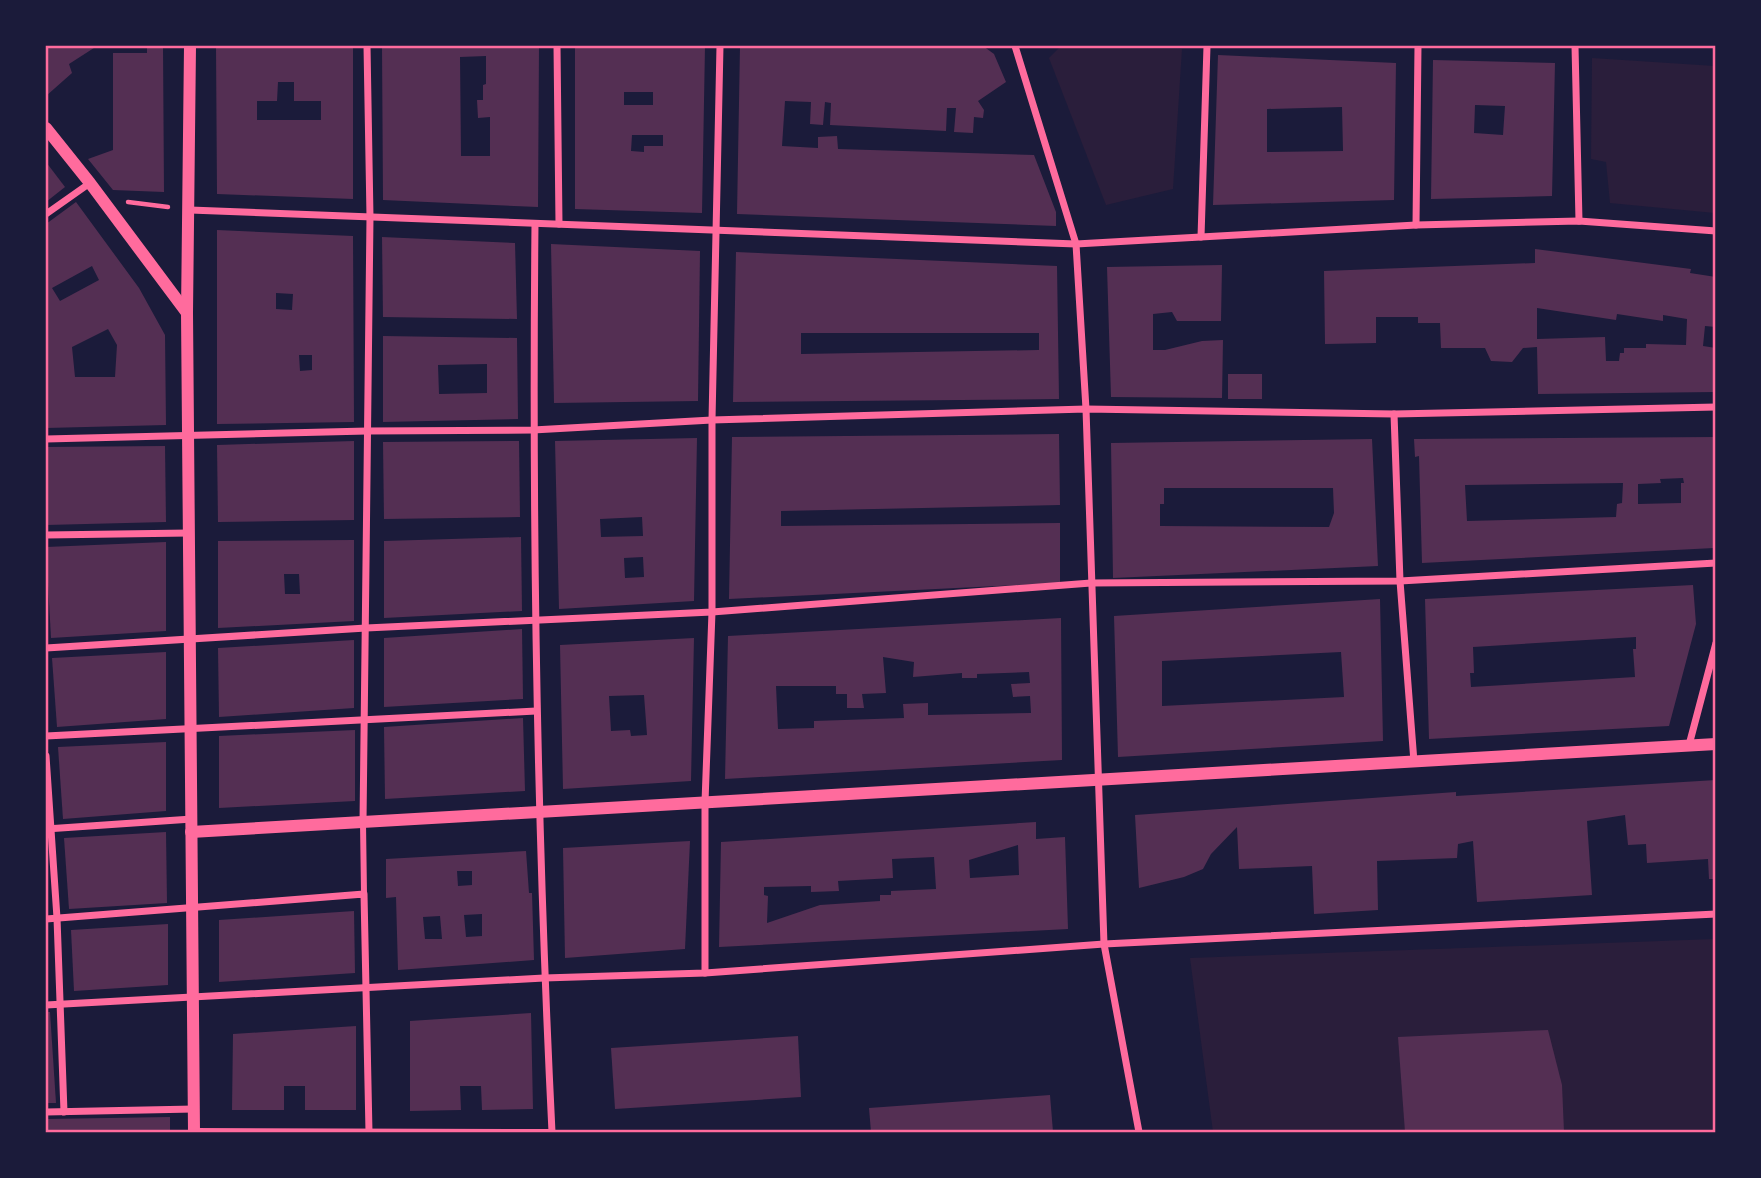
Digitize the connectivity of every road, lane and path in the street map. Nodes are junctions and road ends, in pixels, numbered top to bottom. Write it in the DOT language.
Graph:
graph roads {
  1 [pos="190,46"];
  2 [pos="367,46"];
  3 [pos="557,46"];
  4 [pos="720,46"];
  5 [pos="1015,46"];
  6 [pos="1207,46"];
  7 [pos="1418,46"];
  8 [pos="1575,46"];
  9 [pos="46,128"];
  10 [pos="90,183"];
  11 [pos="101,198"];
  12 [pos="190,210"];
  13 [pos="46,215"];
  14 [pos="370,217"];
  15 [pos="1579,221"];
  16 [pos="535,224"];
  17 [pos="559,225"];
  18 [pos="1416,225"];
  19 [pos="717,231"];
  20 [pos="1716,231"];
  21 [pos="1201,237"];
  22 [pos="1076,244"];
  23 [pos="187,313"];
  24 [pos="1716,407"];
  25 [pos="1086,408"];
  26 [pos="1394,414"];
  27 [pos="712,420"];
  28 [pos="533,430"];
  29 [pos="367,431"];
  30 [pos="188,436"];
  31 [pos="46,439"];
  32 [pos="189,533"];
  33 [pos="46,535"];
  34 [pos="1716,563"];
  35 [pos="1400,581"];
  36 [pos="1091,583"];
  37 [pos="712,612"];
  38 [pos="536,620"];
  39 [pos="366,628"];
  40 [pos="190,639"];
  41 [pos="1716,643"];
  42 [pos="46,648"];
  43 [pos="536,711"];
  44 [pos="365,719"];
  45 [pos="191,728"];
  46 [pos="46,736"];
  47 [pos="1716,744"];
  48 [pos="1689,745"];
  49 [pos="46,756"];
  50 [pos="1414,762"];
  51 [pos="1099,780"];
  52 [pos="705,802"];
  53 [pos="540,812"];
  54 [pos="363,823"];
  55 [pos="191,826"];
  56 [pos="49,829"];
  57 [pos="364,894"];
  58 [pos="192,906"];
  59 [pos="1716,914"];
  60 [pos="57,918"];
  61 [pos="46,919"];
  62 [pos="1104,944"];
  63 [pos="705,973"];
  64 [pos="544,978"];
  65 [pos="366,989"];
  66 [pos="193,997"];
  67 [pos="62,1004"];
  68 [pos="46,1005"];
  69 [pos="194,1110"];
  70 [pos="46,1112"];
  71 [pos="64,1112"];
  72 [pos="194,1132"];
  73 [pos="369,1132"];
  74 [pos="552,1132"];
  75 [pos="1139,1132"];
  1 -- 12 [label="street"];
  2 -- 14 [label="street"];
  3 -- 17 [label="street"];
  4 -- 19 [label="street"];
  5 -- 22 [label="street"];
  6 -- 21 [label="street"];
  7 -- 18 [label="street"];
  8 -- 15 [label="street"];
  9 -- 10 [label="street"];
  10 -- 11 [label="street"];
  10 -- 13 [label="street"];
  11 -- 12 [label="path"];
  11 -- 23 [label="street"];
  12 -- 14 [label="street"];
  12 -- 23 [label="street"];
  14 -- 16 [label="street"];
  14 -- 29 [label="street"];
  15 -- 18 [label="street"];
  15 -- 20 [label="street"];
  16 -- 17 [label="street"];
  16 -- 28 [label="street"];
  17 -- 19 [label="street"];
  18 -- 21 [label="street"];
  19 -- 22 [label="street"];
  19 -- 27 [label="street"];
  21 -- 22 [label="street"];
  22 -- 25 [label="street"];
  23 -- 30 [label="street"];
  24 -- 26 [label="street"];
  25 -- 26 [label="street"];
  25 -- 27 [label="street"];
  25 -- 36 [label="street"];
  26 -- 35 [label="street"];
  27 -- 28 [label="street"];
  27 -- 37 [label="street"];
  28 -- 29 [label="street"];
  28 -- 38 [label="street"];
  29 -- 30 [label="street"];
  29 -- 39 [label="street"];
  30 -- 31 [label="street"];
  30 -- 32 [label="street"];
  32 -- 33 [label="street"];
  32 -- 40 [label="street"];
  34 -- 35 [label="street"];
  35 -- 36 [label="street"];
  35 -- 50 [label="street"];
  36 -- 37 [label="street"];
  36 -- 51 [label="street"];
  37 -- 38 [label="street"];
  37 -- 52 [label="street"];
  38 -- 39 [label="street"];
  38 -- 43 [label="street"];
  39 -- 40 [label="street"];
  39 -- 44 [label="street"];
  40 -- 42 [label="street"];
  40 -- 45 [label="street"];
  41 -- 48 [label="street"];
  43 -- 44 [label="street"];
  43 -- 53 [label="street"];
  44 -- 45 [label="street"];
  44 -- 54 [label="street"];
  45 -- 46 [label="street"];
  45 -- 55 [label="street"];
  47 -- 48 [label="street"];
  48 -- 50 [label="street"];
  49 -- 56 [label="street"];
  50 -- 51 [label="street"];
  51 -- 52 [label="street"];
  51 -- 62 [label="street"];
  52 -- 53 [label="street"];
  52 -- 63 [label="street"];
  53 -- 54 [label="street"];
  53 -- 64 [label="street"];
  54 -- 55 [label="street"];
  54 -- 57 [label="street"];
  55 -- 56 [label="street"];
  55 -- 58 [label="street"];
  56 -- 60 [label="street"];
  57 -- 58 [label="street"];
  57 -- 65 [label="street"];
  58 -- 60 [label="street"];
  58 -- 66 [label="street"];
  59 -- 62 [label="street"];
  60 -- 61 [label="street"];
  60 -- 67 [label="street"];
  62 -- 63 [label="street"];
  62 -- 75 [label="street"];
  63 -- 64 [label="street"];
  64 -- 65 [label="street"];
  64 -- 74 [label="street"];
  65 -- 66 [label="street"];
  65 -- 73 [label="street"];
  66 -- 67 [label="street"];
  66 -- 69 [label="street"];
  67 -- 68 [label="street"];
  67 -- 71 [label="street"];
  69 -- 71 [label="street"];
  69 -- 72 [label="street"];
  70 -- 71 [label="street"];
  72 -- 73 [label="street"];
  73 -- 74 [label="street"];
}
